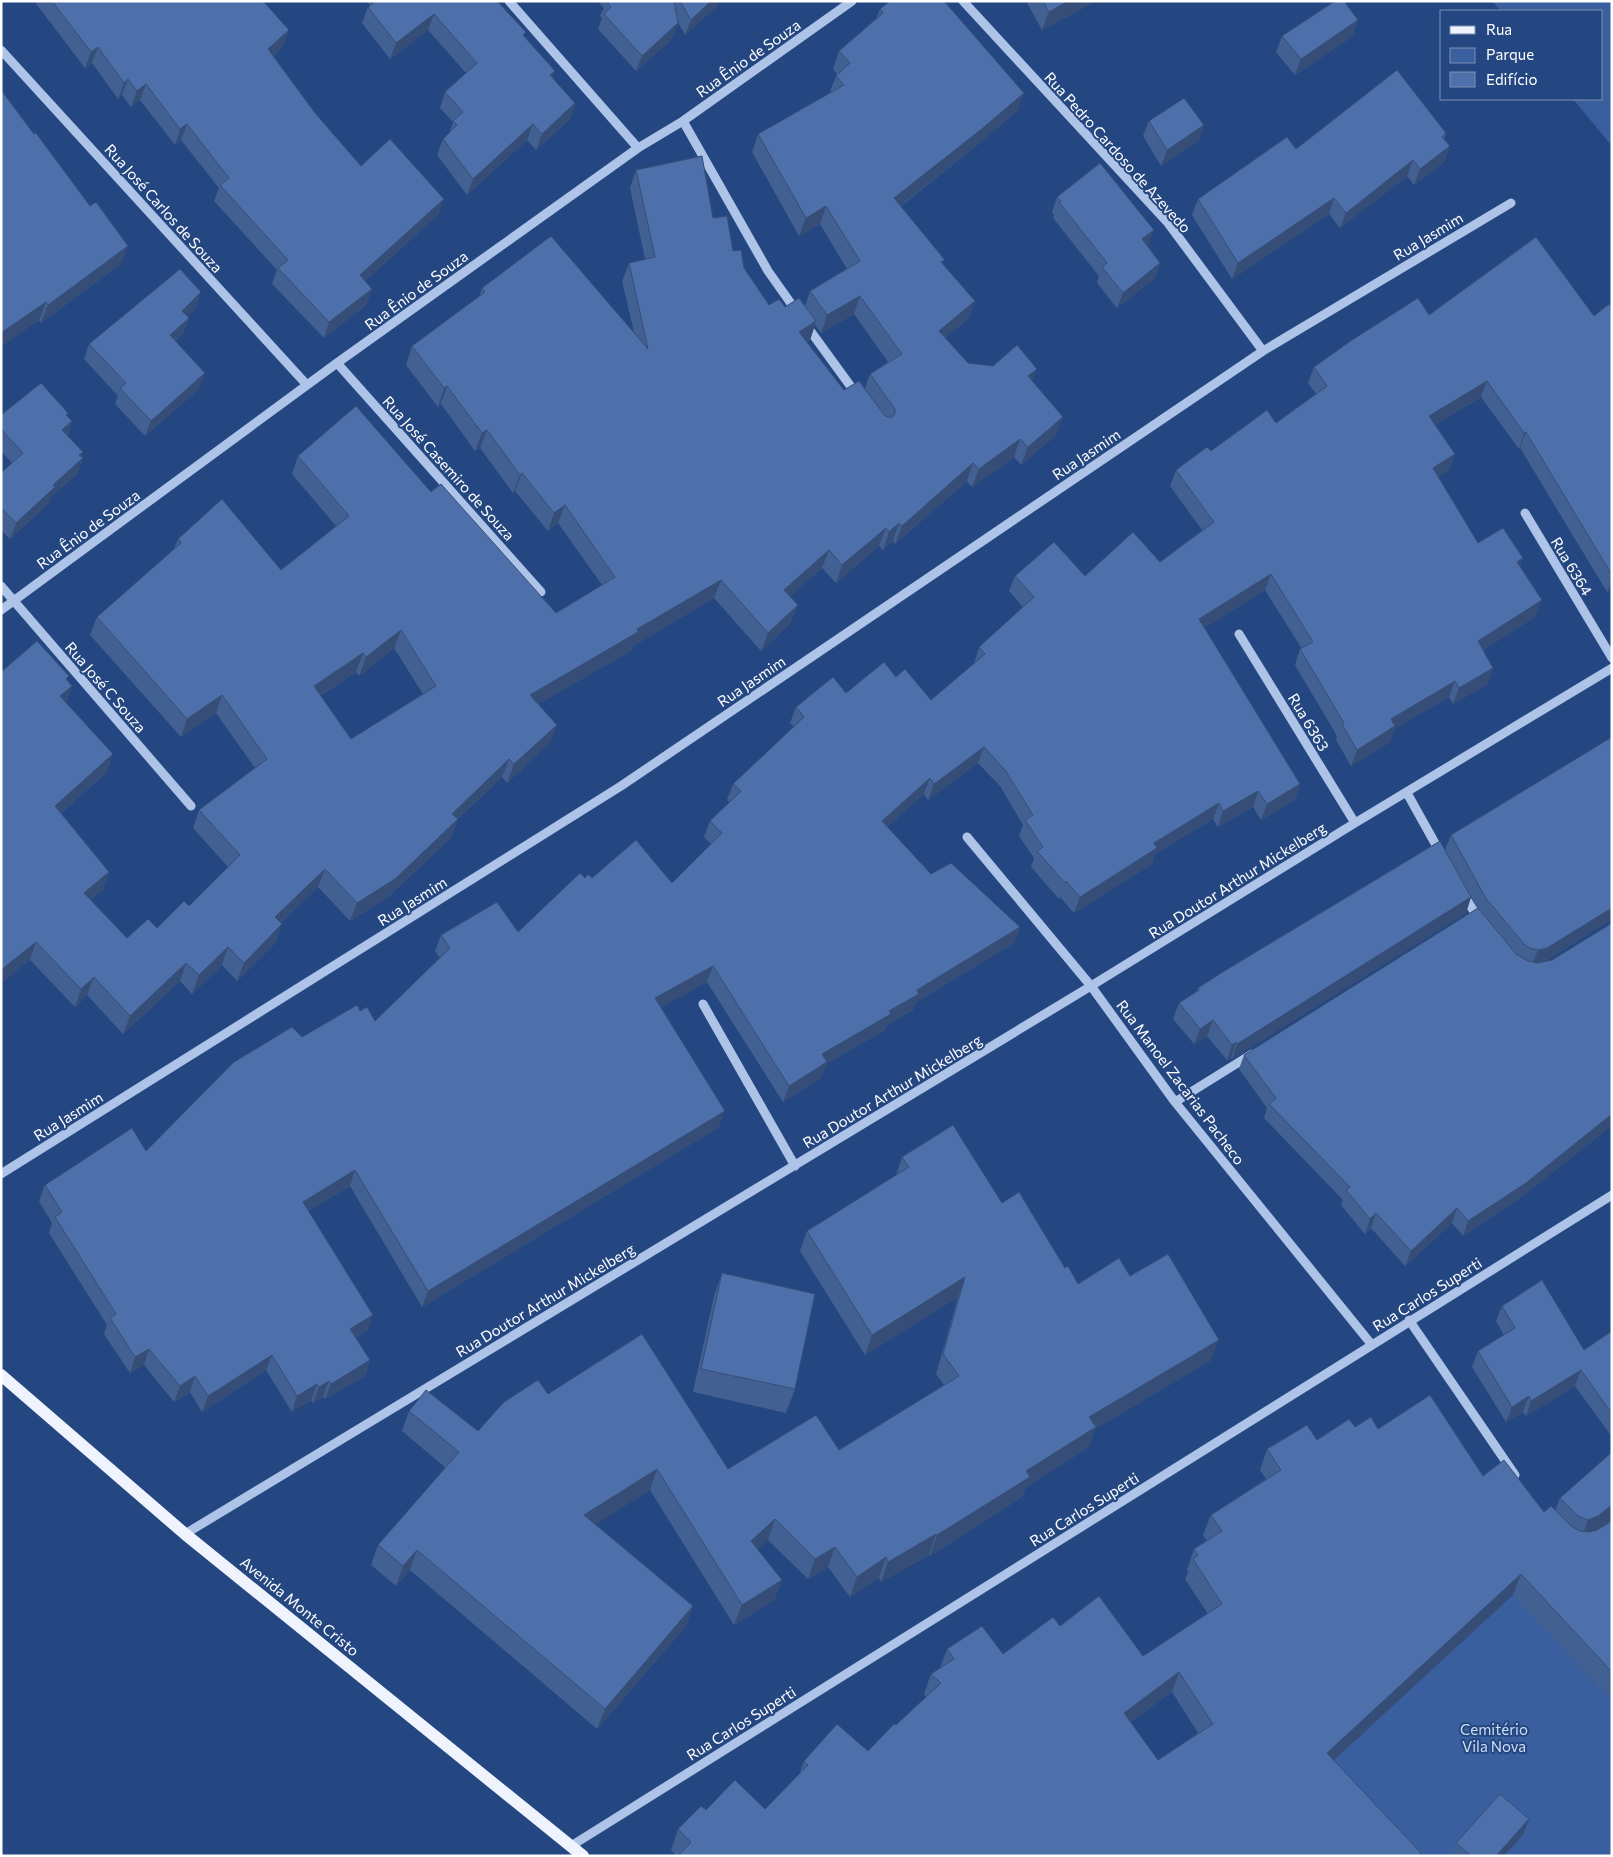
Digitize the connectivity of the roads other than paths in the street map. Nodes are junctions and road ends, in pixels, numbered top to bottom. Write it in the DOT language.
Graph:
graph roads {
  1 [pos="509,1"];
  2 [pos="852,1"];
  3 [pos="964,1"];
  4 [pos="1,50"];
  5 [pos="683,121"];
  6 [pos="638,148"];
  7 [pos="1511,203"];
  8 [pos="1262,351"];
  9 [pos="337,363"];
  10 [pos="307,385"];
  11 [pos="865,406"];
  12 [pos="1525,513"];
  13 [pos="1,586"];
  14 [pos="541,592"];
  15 [pos="14,601"];
  16 [pos="1,610"];
  17 [pos="1239,634"];
  18 [pos="1612,658"];
  19 [pos="1612,668"];
  20 [pos="1407,793"];
  21 [pos="191,806"];
  22 [pos="1355,823"];
  23 [pos="967,837"];
  24 [pos="1446,863"];
  25 [pos="1460,889"];
  26 [pos="1486,929"];
  27 [pos="1091,986"];
  28 [pos="703,1004"];
  29 [pos="1258,1050"];
  30 [pos="1175,1102"];
  31 [pos="795,1166"];
  32 [pos="1,1174"];
  33 [pos="1612,1195"];
  34 [pos="1409,1320"];
  35 [pos="1372,1345"];
  36 [pos="1,1375"];
  37 [pos="1522,1485"];
  38 [pos="185,1534"];
  39 [pos="571,1846"];
  40 [pos="583,1856"];
  1 -- 6 [label="street"];
  2 -- 5 [label="street, Rua Ênio de Souza"];
  3 -- 8 [label="street, Rua Pedro Cardoso de Azevedo"];
  4 -- 10 [label="street, Rua José Carlos de Souza"];
  5 -- 6 [label="street, Rua Ênio de Souza"];
  5 -- 11 [label="street"];
  6 -- 9 [label="street, Rua Ênio de Souza"];
  7 -- 8 [label="street, Rua Jasmim"];
  8 -- 32 [label="street, Rua Jasmim"];
  9 -- 10 [label="street, Rua Ênio de Souza"];
  9 -- 14 [label="street, Rua José Casemiro de Souza"];
  10 -- 15 [label="street, Rua Ênio de Souza"];
  12 -- 18 [label="street, Rua 6364"];
  13 -- 15 [label="street, Rua José C Souza"];
  15 -- 16 [label="street, Rua Ênio de Souza"];
  15 -- 21 [label="street, Rua José C Souza"];
  17 -- 22 [label="street, Rua 6363"];
  19 -- 20 [label="street, Rua Doutor Arthur Mickelberg"];
  20 -- 22 [label="street, Rua Doutor Arthur Mickelberg"];
  20 -- 24 [label="street"];
  22 -- 27 [label="street, Rua Doutor Arthur Mickelberg"];
  23 -- 27 [label="street, Rua Manoel Zacarias Pacheco"];
  25 -- 26 [label="street"];
  27 -- 30 [label="street, Rua Manoel Zacarias Pacheco"];
  27 -- 31 [label="street, Rua Doutor Arthur Mickelberg"];
  28 -- 31 [label="street"];
  29 -- 30 [label="street"];
  30 -- 35 [label="street, Rua Manoel Zacarias Pacheco"];
  31 -- 38 [label="street, Rua Doutor Arthur Mickelberg"];
  33 -- 34 [label="street, Rua Carlos Superti"];
  34 -- 35 [label="street, Rua Carlos Superti"];
  34 -- 37 [label="street"];
  35 -- 39 [label="street, Rua Carlos Superti"];
  36 -- 38 [label="main road, Avenida Monte Cristo"];
  38 -- 39 [label="main road, Avenida Monte Cristo"];
  39 -- 40 [label="main road, Avenida Monte Cristo"];
}
